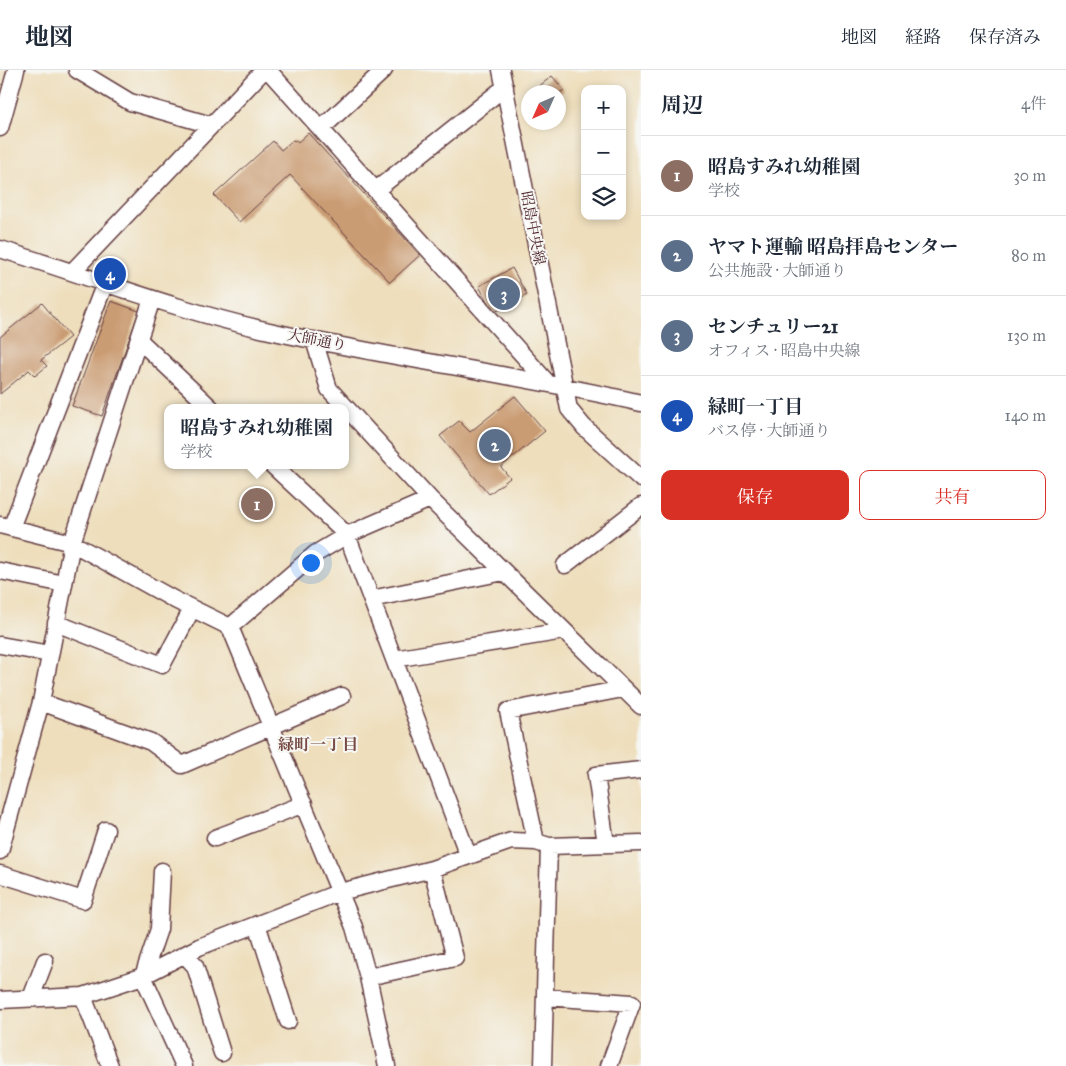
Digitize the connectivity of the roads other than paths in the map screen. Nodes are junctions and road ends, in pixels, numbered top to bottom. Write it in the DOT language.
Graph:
graph roads {
  1 [pos="16,70"];
  2 [pos="77,70"];
  3 [pos="384,70"];
  4 [pos="501,70"];
  5 [pos="272,72"];
  6 [pos="504,87"];
  7 [pos="211,126"];
  8 [pos="0,128"];
  9 [pos="321,129"];
  10 [pos="376,190"];
  11 [pos="0,249"];
  12 [pos="73,271"];
  13 [pos="105,283"];
  14 [pos="152,299"];
  15 [pos="139,340"];
  16 [pos="314,340"];
  17 [pos="546,381"];
  18 [pos="565,386"];
  19 [pos="641,403"];
  20 [pos="207,404"];
  21 [pos="344,404"];
  22 [pos="349,410"];
  23 [pos="276,469"];
  24 [pos="641,479"];
  25 [pos="430,499"];
  26 [pos="641,506"];
  27 [pos="6,527"];
  28 [pos="347,535"];
  29 [pos="72,543"];
  30 [pos="565,565"];
  31 [pos="0,571"];
  32 [pos="504,572"];
  33 [pos="64,584"];
  34 [pos="371,599"];
  35 [pos="192,609"];
  36 [pos="56,623"];
  37 [pos="230,627"];
  38 [pos="564,631"];
  39 [pos="0,645"];
  40 [pos="50,654"];
  41 [pos="394,659"];
  42 [pos="623,689"];
  43 [pos="342,696"];
  44 [pos="40,702"];
  45 [pos="641,706"];
  46 [pos="272,727"];
  47 [pos="641,770"];
  48 [pos="304,804"];
  49 [pos="5,818"];
  50 [pos="106,830"];
  51 [pos="215,838"];
  52 [pos="641,843"];
  53 [pos="542,844"];
  54 [pos="606,844"];
  55 [pos="0,851"];
  56 [pos="468,855"];
  57 [pos="432,869"];
  58 [pos="162,871"];
  59 [pos="0,874"];
  60 [pos="340,892"];
  61 [pos="257,924"];
  62 [pos="185,955"];
  63 [pos="45,961"];
  64 [pos="143,976"];
  65 [pos="368,977"];
  66 [pos="83,996"];
  67 [pos="545,997"];
  68 [pos="31,998"];
  69 [pos="0,1000"];
  70 [pos="288,1021"];
  71 [pos="222,1053"];
  72 [pos="110,1066"];
  73 [pos="184,1066"];
  74 [pos="387,1066"];
  75 [pos="543,1066"];
  76 [pos="609,1066"];
  1 -- 8 [label="street"];
  2 -- 7 [label="street"];
  3 -- 9 [label="street"];
  4 -- 6 [label="street, 昭島中央線"];
  5 -- 7 [label="street"];
  5 -- 9 [label="street"];
  6 -- 10 [label="street"];
  6 -- 18 [label="street, 昭島中央線"];
  7 -- 12 [label="street"];
  9 -- 10 [label="street"];
  10 -- 17 [label="street"];
  11 -- 12 [label="street, 大師通り"];
  12 -- 13 [label="street, 大師通り"];
  13 -- 14 [label="street, 大師通り"];
  13 -- 27 [label="street"];
  14 -- 15 [label="street"];
  14 -- 16 [label="street, 大師通り"];
  15 -- 20 [label="street"];
  15 -- 29 [label="street"];
  16 -- 17 [label="street, 大師通り"];
  16 -- 21 [label="street"];
  17 -- 18 [label="street, 大師通り"];
  18 -- 19 [label="street, 大師通り"];
  18 -- 24 [label="street, 昭島中央線"];
  22 -- 25 [label="street"];
  23 -- 28 [label="street"];
  25 -- 28 [label="street"];
  25 -- 32 [label="street"];
  26 -- 30 [label="street"];
  27 -- 29 [label="street"];
  28 -- 34 [label="street"];
  28 -- 37 [label="street"];
  29 -- 33 [label="street"];
  29 -- 35 [label="street"];
  31 -- 33 [label="street"];
  32 -- 34 [label="street"];
  32 -- 38 [label="street"];
  33 -- 36 [label="street"];
  34 -- 41 [label="street"];
  35 -- 36 [label="street"];
  35 -- 37 [label="street"];
  36 -- 40 [label="street"];
  37 -- 46 [label="street"];
  38 -- 41 [label="street"];
  38 -- 42 [label="street"];
  39 -- 40 [label="street"];
  40 -- 44 [label="street"];
  41 -- 56 [label="street"];
  42 -- 45 [label="street"];
  42 -- 53 [label="street"];
  43 -- 46 [label="street"];
  44 -- 46 [label="street"];
  44 -- 49 [label="street"];
  46 -- 48 [label="street"];
  47 -- 54 [label="street"];
  48 -- 51 [label="street"];
  48 -- 60 [label="street"];
  49 -- 55 [label="street"];
  50 -- 59 [label="street"];
  52 -- 54 [label="street"];
  53 -- 54 [label="street"];
  53 -- 56 [label="street"];
  53 -- 67 [label="street"];
  56 -- 57 [label="street"];
  57 -- 60 [label="street"];
  57 -- 65 [label="street"];
  58 -- 64 [label="street"];
  60 -- 61 [label="street"];
  60 -- 65 [label="street"];
  61 -- 62 [label="street"];
  61 -- 70 [label="street"];
  62 -- 64 [label="street"];
  62 -- 71 [label="street"];
  63 -- 68 [label="street"];
  64 -- 66 [label="street"];
  64 -- 73 [label="street"];
  65 -- 74 [label="street"];
  66 -- 68 [label="street"];
  66 -- 72 [label="street"];
  67 -- 75 [label="street"];
  67 -- 76 [label="street"];
  68 -- 69 [label="street"];
}
